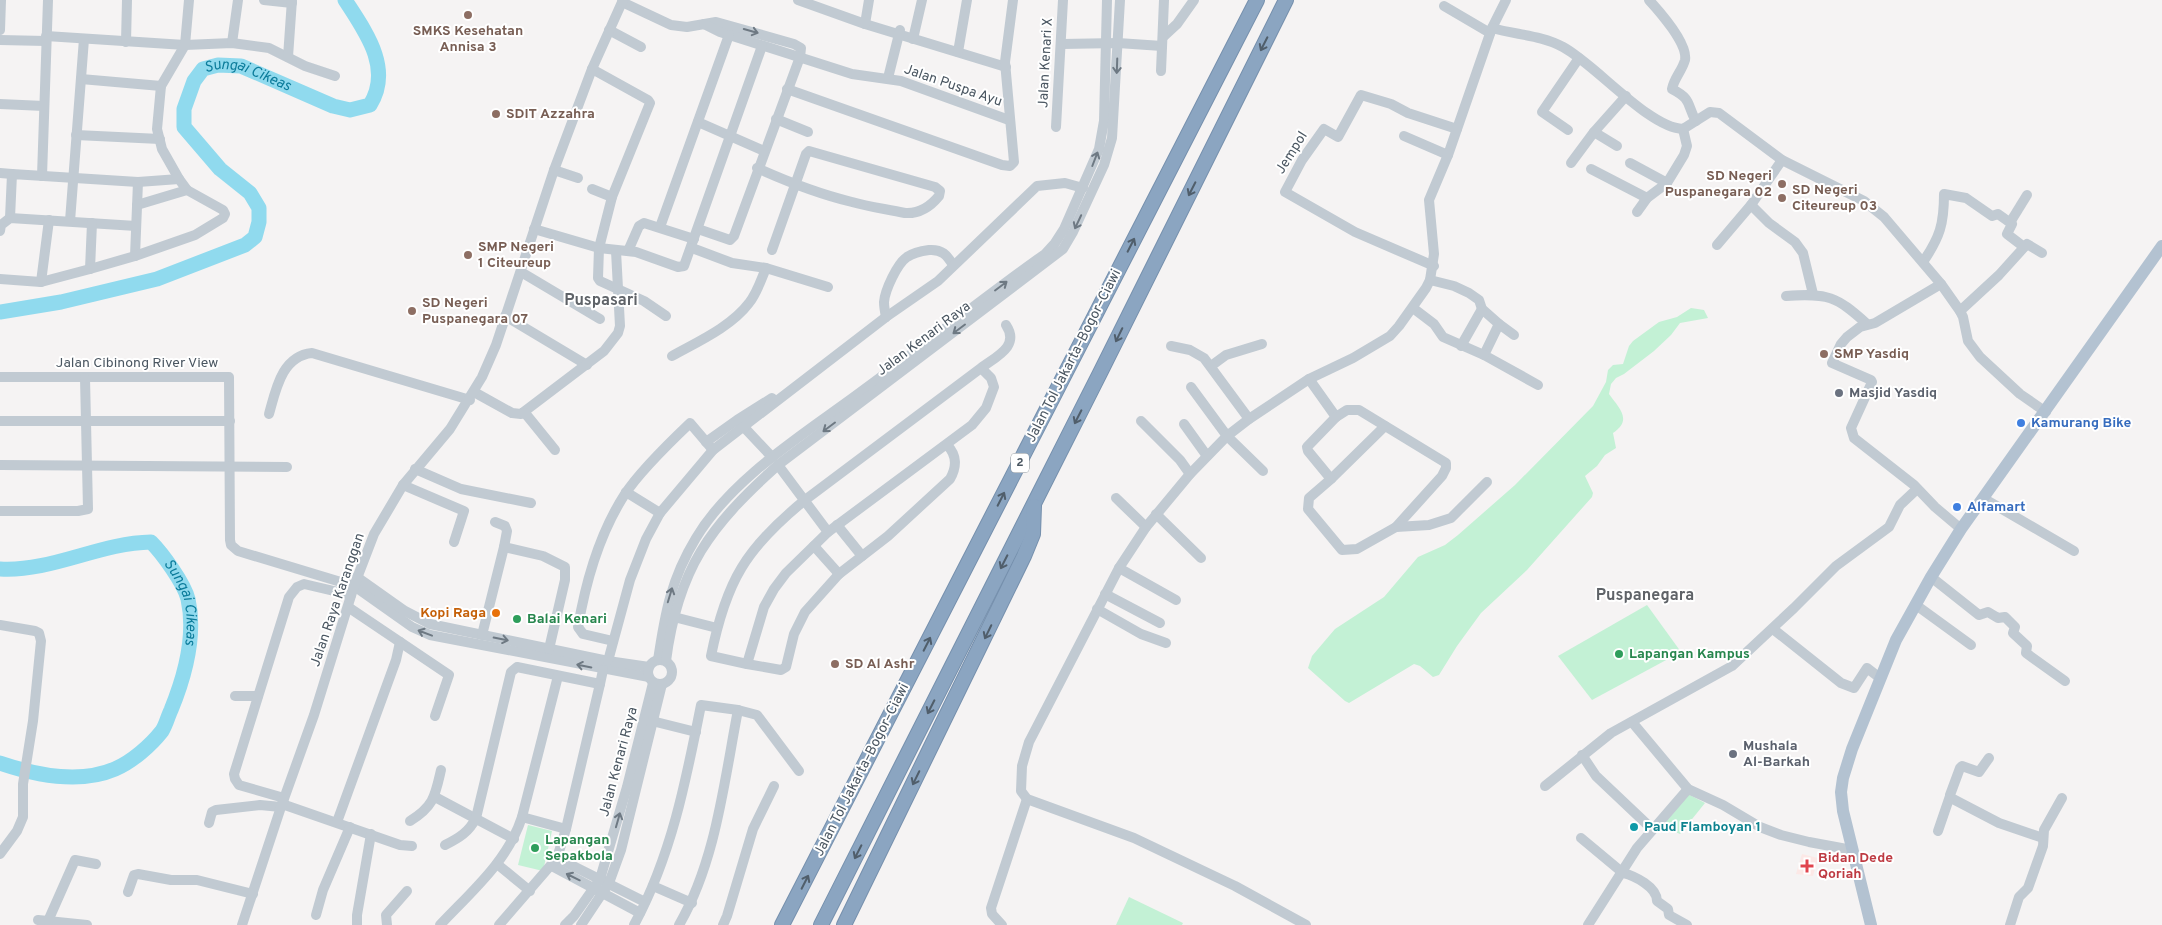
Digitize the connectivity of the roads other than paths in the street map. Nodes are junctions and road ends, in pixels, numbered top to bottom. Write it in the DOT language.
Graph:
graph roads {
  1 [pos="1,0"];
  2 [pos="48,0"];
  3 [pos="127,0"];
  4 [pos="189,0"];
  5 [pos="238,0"];
  6 [pos="264,0"];
  7 [pos="798,0"];
  8 [pos="815,0"];
  9 [pos="869,0"];
  10 [pos="916,0"];
  11 [pos="922,0"];
  12 [pos="967,0"];
  13 [pos="1013,0"];
  14 [pos="1063,0"];
  15 [pos="1107,0"];
  16 [pos="1120,0"];
  17 [pos="1164,0"];
  18 [pos="1194,0"];
  19 [pos="1257,0"];
  20 [pos="1286,0"];
  21 [pos="1506,0"];
  22 [pos="1649,0"];
  23 [pos="292,1"];
  24 [pos="623,1"];
  25 [pos="1444,6"];
  26 [pos="865,21"];
  27 [pos="704,24"];
  28 [pos="0,30"];
  29 [pos="609,30"];
  30 [pos="1491,30"];
  31 [pos="907,34"];
  32 [pos="729,35"];
  33 [pos="46,39"];
  34 [pos="84,39"];
  35 [pos="0,40"];
  36 [pos="1163,41"];
  37 [pos="126,42"];
  38 [pos="232,43"];
  39 [pos="1105,43"];
  40 [pos="1118,43"];
  41 [pos="1062,44"];
  42 [pos="185,46"];
  43 [pos="762,46"];
  44 [pos="641,47"];
  45 [pos="959,50"];
  46 [pos="288,57"];
  47 [pos="800,58"];
  48 [pos="1579,58"];
  49 [pos="1005,65"];
  50 [pos="592,69"];
  51 [pos="1161,71"];
  52 [pos="335,76"];
  53 [pos="888,78"];
  54 [pos="81,79"];
  55 [pos="161,86"];
  56 [pos="787,89"];
  57 [pos="1626,96"];
  58 [pos="0,104"];
  59 [pos="44,106"];
  60 [pos="776,120"];
  61 [pos="1009,120"];
  62 [pos="1696,121"];
  63 [pos="698,122"];
  64 [pos="1056,128"];
  65 [pos="1457,129"];
  66 [pos="1683,129"];
  67 [pos="1568,130"];
  68 [pos="808,132"];
  69 [pos="1594,132"];
  70 [pos="76,135"];
  71 [pos="1404,136"];
  72 [pos="730,137"];
  73 [pos="160,139"];
  74 [pos="1617,146"];
  75 [pos="764,151"];
  76 [pos="1448,155"];
  77 [pos="1782,160"];
  78 [pos="1571,163"];
  79 [pos="1630,163"];
  80 [pos="757,168"];
  81 [pos="1591,169"];
  82 [pos="554,170"];
  83 [pos="0,173"];
  84 [pos="12,174"];
  85 [pos="42,176"];
  86 [pos="73,178"];
  87 [pos="578,178"];
  88 [pos="179,179"];
  89 [pos="138,182"];
  90 [pos="1667,183"];
  91 [pos="794,185"];
  92 [pos="1084,188"];
  93 [pos="592,189"];
  94 [pos="188,190"];
  95 [pos="2027,195"];
  96 [pos="612,197"];
  97 [pos="1647,198"];
  98 [pos="1083,201"];
  99 [pos="137,205"];
  100 [pos="1751,205"];
  101 [pos="1637,212"];
  102 [pos="10,218"];
  103 [pos="49,220"];
  104 [pos="70,221"];
  105 [pos="2011,221"];
  106 [pos="92,222"];
  107 [pos="136,226"];
  108 [pos="660,227"];
  109 [pos="534,229"];
  110 [pos="0,231"];
  111 [pos="695,239"];
  112 [pos="1717,245"];
  113 [pos="2162,246"];
  114 [pos="2024,247"];
  115 [pos="599,248"];
  116 [pos="772,250"];
  117 [pos="616,251"];
  118 [pos="628,251"];
  119 [pos="2042,253"];
  120 [pos="135,256"];
  121 [pos="1923,262"];
  122 [pos="953,265"];
  123 [pos="1434,266"];
  124 [pos="766,268"];
  125 [pos="90,269"];
  126 [pos="521,272"];
  127 [pos="0,279"];
  128 [pos="1430,280"];
  129 [pos="41,282"];
  130 [pos="1941,284"];
  131 [pos="828,287"];
  132 [pos="619,289"];
  133 [pos="1813,294"];
  134 [pos="1786,296"];
  135 [pos="1413,308"];
  136 [pos="1482,309"];
  137 [pos="1960,311"];
  138 [pos="505,316"];
  139 [pos="666,316"];
  140 [pos="886,317"];
  141 [pos="600,319"];
  142 [pos="1498,324"];
  143 [pos="1867,324"];
  144 [pos="1006,325"];
  145 [pos="1514,335"];
  146 [pos="1262,344"];
  147 [pos="1171,346"];
  148 [pos="1461,346"];
  149 [pos="1484,355"];
  150 [pos="672,356"];
  151 [pos="587,365"];
  152 [pos="1211,366"];
  153 [pos="981,368"];
  154 [pos="0,377"];
  155 [pos="85,378"];
  156 [pos="1309,379"];
  157 [pos="1538,385"];
  158 [pos="1191,387"];
  159 [pos="472,396"];
  160 [pos="2046,412"];
  161 [pos="525,413"];
  162 [pos="269,414"];
  163 [pos="1336,416"];
  164 [pos="1249,419"];
  165 [pos="0,421"];
  166 [pos="1141,421"];
  167 [pos="86,422"];
  168 [pos="230,422"];
  169 [pos="740,424"];
  170 [pos="1184,424"];
  171 [pos="1385,426"];
  172 [pos="1227,436"];
  173 [pos="947,445"];
  174 [pos="710,446"];
  175 [pos="555,450"];
  176 [pos="1207,456"];
  177 [pos="775,461"];
  178 [pos="0,466"];
  179 [pos="88,467"];
  180 [pos="230,467"];
  181 [pos="287,467"];
  182 [pos="415,469"];
  183 [pos="1262,471"];
  184 [pos="1190,474"];
  185 [pos="1332,479"];
  186 [pos="1487,482"];
  187 [pos="403,485"];
  188 [pos="1916,489"];
  189 [pos="626,492"];
  190 [pos="1116,498"];
  191 [pos="1983,498"];
  192 [pos="805,500"];
  193 [pos="1034,502"];
  194 [pos="531,503"];
  195 [pos="0,511"];
  196 [pos="660,514"];
  197 [pos="1156,514"];
  198 [pos="495,522"];
  199 [pos="1146,527"];
  200 [pos="1396,527"];
  201 [pos="833,529"];
  202 [pos="1962,529"];
  203 [pos="454,542"];
  204 [pos="814,546"];
  205 [pos="504,547"];
  206 [pos="2074,551"];
  207 [pos="862,556"];
  208 [pos="1201,558"];
  209 [pos="1119,568"];
  210 [pos="839,574"];
  211 [pos="1931,577"];
  212 [pos="354,586"];
  213 [pos="1105,594"];
  214 [pos="1176,600"];
  215 [pos="1916,605"];
  216 [pos="348,607"];
  217 [pos="1097,609"];
  218 [pos="674,617"];
  219 [pos="1160,623"];
  220 [pos="0,625"];
  221 [pos="717,628"];
  222 [pos="1773,629"];
  223 [pos="482,635"];
  224 [pos="613,641"];
  225 [pos="400,642"];
  226 [pos="1166,643"];
  227 [pos="1970,645"];
  228 [pos="549,649"];
  229 [pos="662,660"];
  230 [pos="747,664"];
  231 [pos="605,665"];
  232 [pos="558,676"];
  233 [pos="653,678"];
  234 [pos="1880,678"];
  235 [pos="2065,680"];
  236 [pos="600,684"];
  237 [pos="235,696"];
  238 [pos="258,696"];
  239 [pos="738,710"];
  240 [pos="435,716"];
  241 [pos="652,721"];
  242 [pos="1632,722"];
  243 [pos="696,732"];
  244 [pos="1582,755"];
  245 [pos="1989,758"];
  246 [pos="441,770"];
  247 [pos="800,771"];
  248 [pos="774,786"];
  249 [pos="1545,786"];
  250 [pos="1688,789"];
  251 [pos="1950,796"];
  252 [pos="435,797"];
  253 [pos="2062,798"];
  254 [pos="1027,799"];
  255 [pos="282,803"];
  256 [pos="522,817"];
  257 [pos="476,818"];
  258 [pos="410,821"];
  259 [pos="337,822"];
  260 [pos="209,823"];
  261 [pos="350,827"];
  262 [pos="1652,829"];
  263 [pos="566,830"];
  264 [pos="1938,831"];
  265 [pos="371,834"];
  266 [pos="1581,838"];
  267 [pos="2043,838"];
  268 [pos="514,839"];
  269 [pos="445,845"];
  270 [pos="412,846"];
  271 [pos="1852,850"];
  272 [pos="0,854"];
  273 [pos="554,862"];
  274 [pos="96,864"];
  275 [pos="497,864"];
  276 [pos="1622,873"];
  277 [pos="601,885"];
  278 [pos="653,886"];
  279 [pos="407,891"];
  280 [pos="530,891"];
  281 [pos="128,892"];
  282 [pos="252,894"];
  283 [pos="645,902"];
  284 [pos="692,903"];
  285 [pos="640,913"];
  286 [pos="316,915"];
  287 [pos="1867,924"];
  288 [pos="87,925"];
  289 [pos="242,925"];
  290 [pos="357,925"];
  291 [pos="387,925"];
  292 [pos="440,925"];
  293 [pos="499,925"];
  294 [pos="566,925"];
  295 [pos="581,925"];
  296 [pos="634,925"];
  297 [pos="680,925"];
  298 [pos="723,925"];
  299 [pos="782,925"];
  300 [pos="821,925"];
  301 [pos="844,925"];
  302 [pos="1002,925"];
  303 [pos="1306,925"];
  304 [pos="1588,925"];
  305 [pos="1687,925"];
  306 [pos="2010,925"];
  1 -- 28 [label="street"];
  2 -- 33 [label="street"];
  3 -- 37 [label="street"];
  4 -- 42 [label="street"];
  5 -- 38 [label="street"];
  6 -- 23 [label="street"];
  7 -- 26 [label="street"];
  8 -- 26 [label="street"];
  9 -- 26 [label="street"];
  10 -- 31 [label="street"];
  11 -- 31 [label="street"];
  12 -- 45 [label="street"];
  13 -- 49 [label="street"];
  14 -- 41 [label="street, Jalan Kenari X"];
  15 -- 39 [label="street, Jalan Kenari Raya"];
  16 -- 40 [label="street, Jalan Kenari Raya"];
  17 -- 36 [label="street"];
  18 -- 36 [label="street"];
  299 -- 19 [label="highway, Jalan Tol Jakarta–Bogor–Ciawi / 2, one-way"];
  20 -- 193 [label="highway, 2, one-way"];
  21 -- 30 [label="street"];
  22 -- 62 [label="street"];
  23 -- 46 [label="street"];
  24 -- 27 [label="street"];
  24 -- 29 [label="street, Jalan Raya Karanggan"];
  25 -- 30 [label="street"];
  26 -- 31 [label="street"];
  27 -- 32 [label="street, Jalan Puspa Ayu"];
  27 -- 47 [label="street, one-way"];
  29 -- 44 [label="street"];
  29 -- 50 [label="street, Jalan Raya Karanggan"];
  30 -- 48 [label="street"];
  30 -- 65 [label="street"];
  31 -- 45 [label="street"];
  31 -- 53 [label="street, Jalan Puspa Ayu"];
  32 -- 43 [label="street, Jalan Puspa Ayu"];
  32 -- 63 [label="street"];
  33 -- 34 [label="street"];
  33 -- 35 [label="street"];
  33 -- 59 [label="street"];
  34 -- 37 [label="street"];
  34 -- 54 [label="street"];
  36 -- 40 [label="street"];
  36 -- 51 [label="street"];
  37 -- 42 [label="street"];
  38 -- 42 [label="street"];
  38 -- 46 [label="street"];
  39 -- 40 [label="street"];
  39 -- 41 [label="street"];
  92 -- 39 [label="street, Jalan Kenari Raya, one-way"];
  40 -- 98 [label="street, Jalan Kenari Raya, one-way"];
  41 -- 64 [label="street, Jalan Kenari X"];
  42 -- 55 [label="street"];
  43 -- 47 [label="street, Jalan Puspa Ayu"];
  43 -- 72 [label="street"];
  45 -- 49 [label="street"];
  46 -- 52 [label="street"];
  47 -- 53 [label="street, Jalan Puspa Ayu"];
  47 -- 56 [label="street"];
  48 -- 57 [label="street"];
  48 -- 67 [label="street"];
  49 -- 61 [label="street"];
  50 -- 82 [label="street, Jalan Raya Karanggan"];
  50 -- 96 [label="street"];
  53 -- 61 [label="street, Jalan Puspa Ayu"];
  54 -- 55 [label="street"];
  54 -- 70 [label="street"];
  55 -- 73 [label="street"];
  56 -- 60 [label="street"];
  56 -- 61 [label="street"];
  57 -- 66 [label="street"];
  57 -- 69 [label="street"];
  58 -- 59 [label="street"];
  59 -- 85 [label="street"];
  60 -- 68 [label="street"];
  60 -- 75 [label="street"];
  62 -- 66 [label="street"];
  62 -- 77 [label="street"];
  63 -- 72 [label="street"];
  63 -- 108 [label="street"];
  65 -- 76 [label="street"];
  65 -- 123 [label="street, Jempol"];
  66 -- 90 [label="street"];
  69 -- 74 [label="street"];
  69 -- 78 [label="street"];
  70 -- 73 [label="street"];
  70 -- 86 [label="street"];
  71 -- 76 [label="street"];
  72 -- 75 [label="street"];
  72 -- 111 [label="street"];
  73 -- 88 [label="street"];
  75 -- 80 [label="street"];
  76 -- 123 [label="street"];
  77 -- 100 [label="street"];
  77 -- 121 [label="street"];
  79 -- 90 [label="street"];
  80 -- 91 [label="street"];
  80 -- 111 [label="street"];
  81 -- 97 [label="street"];
  82 -- 87 [label="street"];
  82 -- 109 [label="street, Jalan Raya Karanggan"];
  83 -- 84 [label="street"];
  84 -- 85 [label="street"];
  84 -- 102 [label="street"];
  85 -- 86 [label="street"];
  86 -- 89 [label="street"];
  86 -- 104 [label="street"];
  88 -- 89 [label="street"];
  88 -- 94 [label="street"];
  89 -- 99 [label="street"];
  90 -- 97 [label="street"];
  91 -- 91 [label="street"];
  91 -- 116 [label="street"];
  92 -- 98 [label="street, Jalan Kenari Raya"];
  92 -- 122 [label="street"];
  93 -- 96 [label="street"];
  94 -- 99 [label="street"];
  94 -- 120 [label="street"];
  95 -- 105 [label="street"];
  96 -- 115 [label="street"];
  97 -- 101 [label="street"];
  98 -- 177 [label="street, Jalan Kenari Raya"];
  99 -- 107 [label="street"];
  100 -- 112 [label="street"];
  100 -- 133 [label="street"];
  102 -- 103 [label="street"];
  102 -- 110 [label="street"];
  103 -- 104 [label="street"];
  103 -- 129 [label="street"];
  104 -- 106 [label="street"];
  105 -- 114 [label="street"];
  105 -- 121 [label="street"];
  106 -- 107 [label="street"];
  106 -- 125 [label="street"];
  107 -- 120 [label="street"];
  108 -- 111 [label="street"];
  108 -- 118 [label="street"];
  109 -- 115 [label="street"];
  109 -- 126 [label="street, Jalan Raya Karanggan"];
  111 -- 118 [label="street"];
  111 -- 124 [label="street"];
  113 -- 160 [label="main road"];
  114 -- 119 [label="street"];
  114 -- 137 [label="street"];
  115 -- 117 [label="street"];
  115 -- 132 [label="street"];
  117 -- 118 [label="street"];
  117 -- 132 [label="street"];
  120 -- 125 [label="street"];
  121 -- 130 [label="street"];
  122 -- 140 [label="street"];
  122 -- 140 [label="street"];
  123 -- 128 [label="street"];
  124 -- 131 [label="street"];
  124 -- 150 [label="street"];
  125 -- 129 [label="street"];
  126 -- 138 [label="street, Jalan Raya Karanggan"];
  126 -- 141 [label="street"];
  127 -- 129 [label="street"];
  128 -- 135 [label="street"];
  128 -- 136 [label="street"];
  130 -- 137 [label="street"];
  130 -- 143 [label="street"];
  132 -- 139 [label="street"];
  132 -- 151 [label="street"];
  133 -- 134 [label="street"];
  133 -- 143 [label="street"];
  135 -- 148 [label="street"];
  135 -- 156 [label="street"];
  136 -- 142 [label="street"];
  136 -- 148 [label="street"];
  137 -- 160 [label="street"];
  138 -- 151 [label="street"];
  138 -- 159 [label="street, Jalan Raya Karanggan"];
  140 -- 169 [label="street"];
  142 -- 145 [label="street"];
  142 -- 149 [label="street"];
  143 -- 188 [label="street"];
  144 -- 153 [label="street"];
  146 -- 152 [label="street"];
  147 -- 152 [label="street"];
  148 -- 149 [label="street"];
  149 -- 157 [label="street"];
  151 -- 161 [label="street"];
  152 -- 164 [label="street"];
  153 -- 173 [label="street"];
  153 -- 192 [label="street"];
  154 -- 155 [label="street, Jalan Cibinong River View"];
  155 -- 167 [label="street"];
  155 -- 168 [label="street, Jalan Cibinong River View"];
  156 -- 163 [label="street"];
  156 -- 164 [label="street"];
  158 -- 172 [label="street"];
  159 -- 161 [label="street"];
  159 -- 162 [label="street"];
  159 -- 182 [label="street, Jalan Raya Karanggan"];
  160 -- 191 [label="main road"];
  161 -- 175 [label="street"];
  163 -- 171 [label="street"];
  163 -- 185 [label="street"];
  164 -- 172 [label="street"];
  165 -- 167 [label="street"];
  166 -- 184 [label="street"];
  167 -- 168 [label="street"];
  167 -- 179 [label="street"];
  168 -- 180 [label="street, Jalan Cibinong River View"];
  169 -- 174 [label="street"];
  169 -- 177 [label="street"];
  170 -- 176 [label="street"];
  171 -- 185 [label="street"];
  171 -- 200 [label="street"];
  172 -- 176 [label="street"];
  172 -- 183 [label="street"];
  173 -- 201 [label="street"];
  173 -- 207 [label="street"];
  174 -- 189 [label="street"];
  174 -- 196 [label="street"];
  176 -- 184 [label="street"];
  177 -- 192 [label="street"];
  177 -- 218 [label="street, Jalan Kenari Raya"];
  229 -- 177 [label="street, Jalan Kenari Raya, one-way"];
  178 -- 179 [label="street"];
  179 -- 180 [label="street"];
  179 -- 195 [label="street"];
  180 -- 181 [label="street"];
  180 -- 212 [label="street, Jalan Cibinong River View"];
  182 -- 187 [label="street, Jalan Raya Karanggan"];
  182 -- 194 [label="street"];
  184 -- 197 [label="street"];
  185 -- 200 [label="street"];
  186 -- 200 [label="street"];
  187 -- 203 [label="street"];
  187 -- 212 [label="street, Jalan Raya Karanggan"];
  188 -- 202 [label="street"];
  188 -- 222 [label="street"];
  189 -- 196 [label="street"];
  189 -- 224 [label="street"];
  190 -- 199 [label="street"];
  191 -- 202 [label="main road"];
  191 -- 206 [label="street"];
  192 -- 201 [label="street"];
  192 -- 221 [label="street"];
  193 -- 300 [label="highway, 2, one-way"];
  193 -- 301 [label="highway, one-way"];
  196 -- 224 [label="street"];
  197 -- 199 [label="street"];
  197 -- 208 [label="street"];
  198 -- 205 [label="street"];
  199 -- 209 [label="street"];
  201 -- 204 [label="street"];
  201 -- 207 [label="street"];
  202 -- 211 [label="main road"];
  204 -- 210 [label="street"];
  204 -- 230 [label="street"];
  205 -- 223 [label="street"];
  205 -- 228 [label="street"];
  207 -- 210 [label="street"];
  209 -- 213 [label="street"];
  209 -- 214 [label="street"];
  210 -- 230 [label="street"];
  211 -- 215 [label="main road"];
  211 -- 235 [label="street"];
  212 -- 216 [label="street, Jalan Raya Karanggan"];
  212 -- 223 [label="street"];
  231 -- 212 [label="street, one-way"];
  212 -- 238 [label="street"];
  213 -- 217 [label="street"];
  213 -- 219 [label="street"];
  215 -- 227 [label="street"];
  215 -- 234 [label="main road"];
  216 -- 225 [label="street"];
  216 -- 255 [label="street, Jalan Raya Karanggan"];
  217 -- 226 [label="street"];
  217 -- 254 [label="street"];
  218 -- 221 [label="street"];
  218 -- 229 [label="street, Jalan Kenari Raya"];
  220 -- 272 [label="street"];
  221 -- 230 [label="street"];
  222 -- 234 [label="street"];
  222 -- 242 [label="street"];
  223 -- 228 [label="street, one-way"];
  224 -- 231 [label="street"];
  225 -- 240 [label="street"];
  225 -- 259 [label="street"];
  228 -- 231 [label="street"];
  229 -- 233 [label="street"];
  229 -- 233 [label="street"];
  231 -- 233 [label="street"];
  231 -- 236 [label="street"];
  232 -- 236 [label="street"];
  232 -- 256 [label="street"];
  232 -- 257 [label="street"];
  233 -- 241 [label="street, Jalan Kenari Raya"];
  277 -- 233 [label="street, Jalan Kenari Raya, one-way"];
  234 -- 271 [label="main road"];
  236 -- 263 [label="street"];
  237 -- 238 [label="street"];
  238 -- 255 [label="street"];
  239 -- 243 [label="street"];
  239 -- 247 [label="street"];
  239 -- 284 [label="street"];
  241 -- 243 [label="street"];
  241 -- 277 [label="street, Jalan Kenari Raya"];
  242 -- 244 [label="street"];
  242 -- 250 [label="street"];
  243 -- 278 [label="street"];
  244 -- 249 [label="street"];
  244 -- 262 [label="street"];
  245 -- 251 [label="street"];
  246 -- 252 [label="street"];
  248 -- 298 [label="street"];
  250 -- 262 [label="street"];
  250 -- 271 [label="street"];
  251 -- 264 [label="street"];
  251 -- 267 [label="street"];
  252 -- 257 [label="street"];
  252 -- 258 [label="street"];
  253 -- 267 [label="street"];
  254 -- 302 [label="street"];
  254 -- 303 [label="street"];
  255 -- 259 [label="street"];
  255 -- 260 [label="street"];
  255 -- 282 [label="street, Jalan Raya Karanggan"];
  256 -- 263 [label="street"];
  256 -- 268 [label="street"];
  257 -- 268 [label="street"];
  257 -- 269 [label="street"];
  259 -- 261 [label="street"];
  261 -- 265 [label="street"];
  261 -- 286 [label="street"];
  262 -- 276 [label="street"];
  263 -- 273 [label="street"];
  265 -- 270 [label="street"];
  265 -- 290 [label="street"];
  266 -- 276 [label="street"];
  267 -- 306 [label="street"];
  268 -- 275 [label="street"];
  271 -- 287 [label="main road"];
  273 -- 277 [label="street"];
  273 -- 280 [label="street"];
  274 -- 288 [label="street"];
  275 -- 280 [label="street"];
  275 -- 292 [label="street"];
  276 -- 304 [label="street"];
  276 -- 305 [label="street"];
  277 -- 283 [label="street"];
  277 -- 285 [label="street"];
  277 -- 294 [label="street, Jalan Kenari Raya"];
  277 -- 295 [label="street, Jalan Kenari Raya"];
  278 -- 283 [label="street"];
  278 -- 284 [label="street"];
  279 -- 291 [label="street"];
  280 -- 293 [label="street"];
  281 -- 282 [label="street"];
  282 -- 289 [label="street, Jalan Raya Karanggan"];
  283 -- 285 [label="street"];
  284 -- 297 [label="street"];
  285 -- 296 [label="street"];
}
